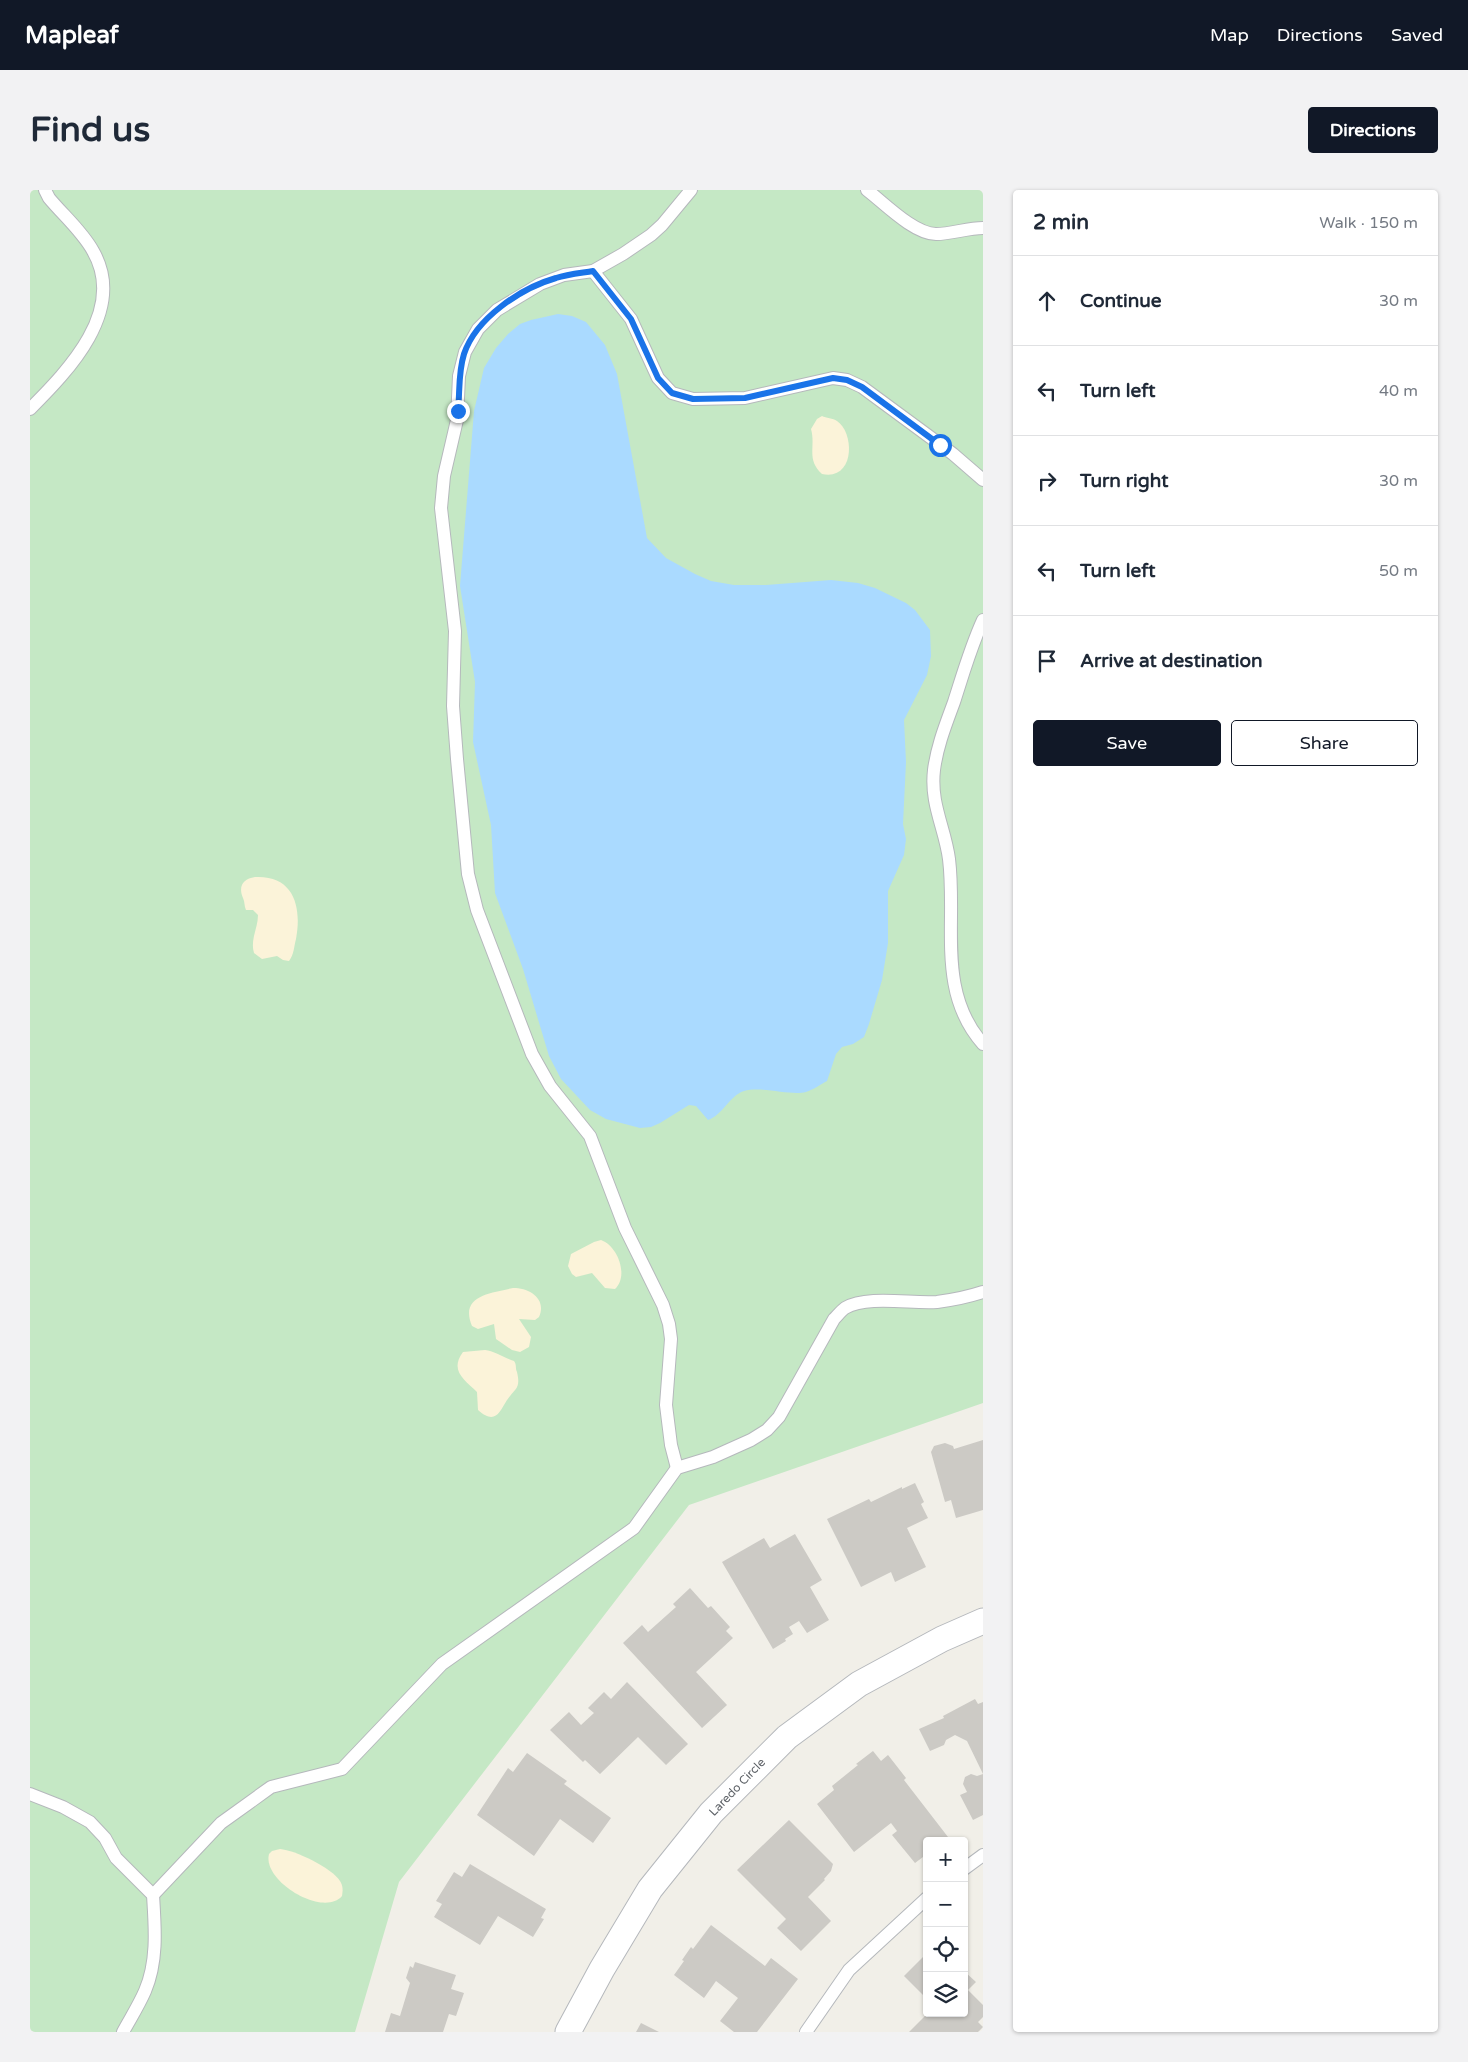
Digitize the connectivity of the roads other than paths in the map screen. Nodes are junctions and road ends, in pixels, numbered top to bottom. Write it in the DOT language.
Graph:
graph roads {
  1 [pos="45,190"];
  2 [pos="691,190"];
  3 [pos="867,190"];
  4 [pos="983,228"];
  5 [pos="593,271"];
  6 [pos="30,409"];
  7 [pos="983,480"];
  8 [pos="983,620"];
  9 [pos="983,1044"];
  10 [pos="983,1292"];
  11 [pos="676,1468"];
  12 [pos="983,1621"];
  13 [pos="30,1794"];
  14 [pos="983,1855"];
  15 [pos="968,1866"];
  16 [pos="153,1895"];
  17 [pos="923,1902"];
  18 [pos="123,2032"];
  19 [pos="568,2032"];
  20 [pos="806,2032"];
  1 -- 6 [label="lane"];
  2 -- 5 [label="lane"];
  3 -- 4 [label="lane"];
  5 -- 7 [label="lane"];
  5 -- 11 [label="lane"];
  8 -- 9 [label="lane"];
  10 -- 11 [label="lane"];
  11 -- 16 [label="lane"];
  12 -- 19 [label="street, Laredo Circle"];
  13 -- 16 [label="lane"];
  14 -- 15 [label="lane"];
  16 -- 18 [label="lane"];
  17 -- 20 [label="lane"];
}
